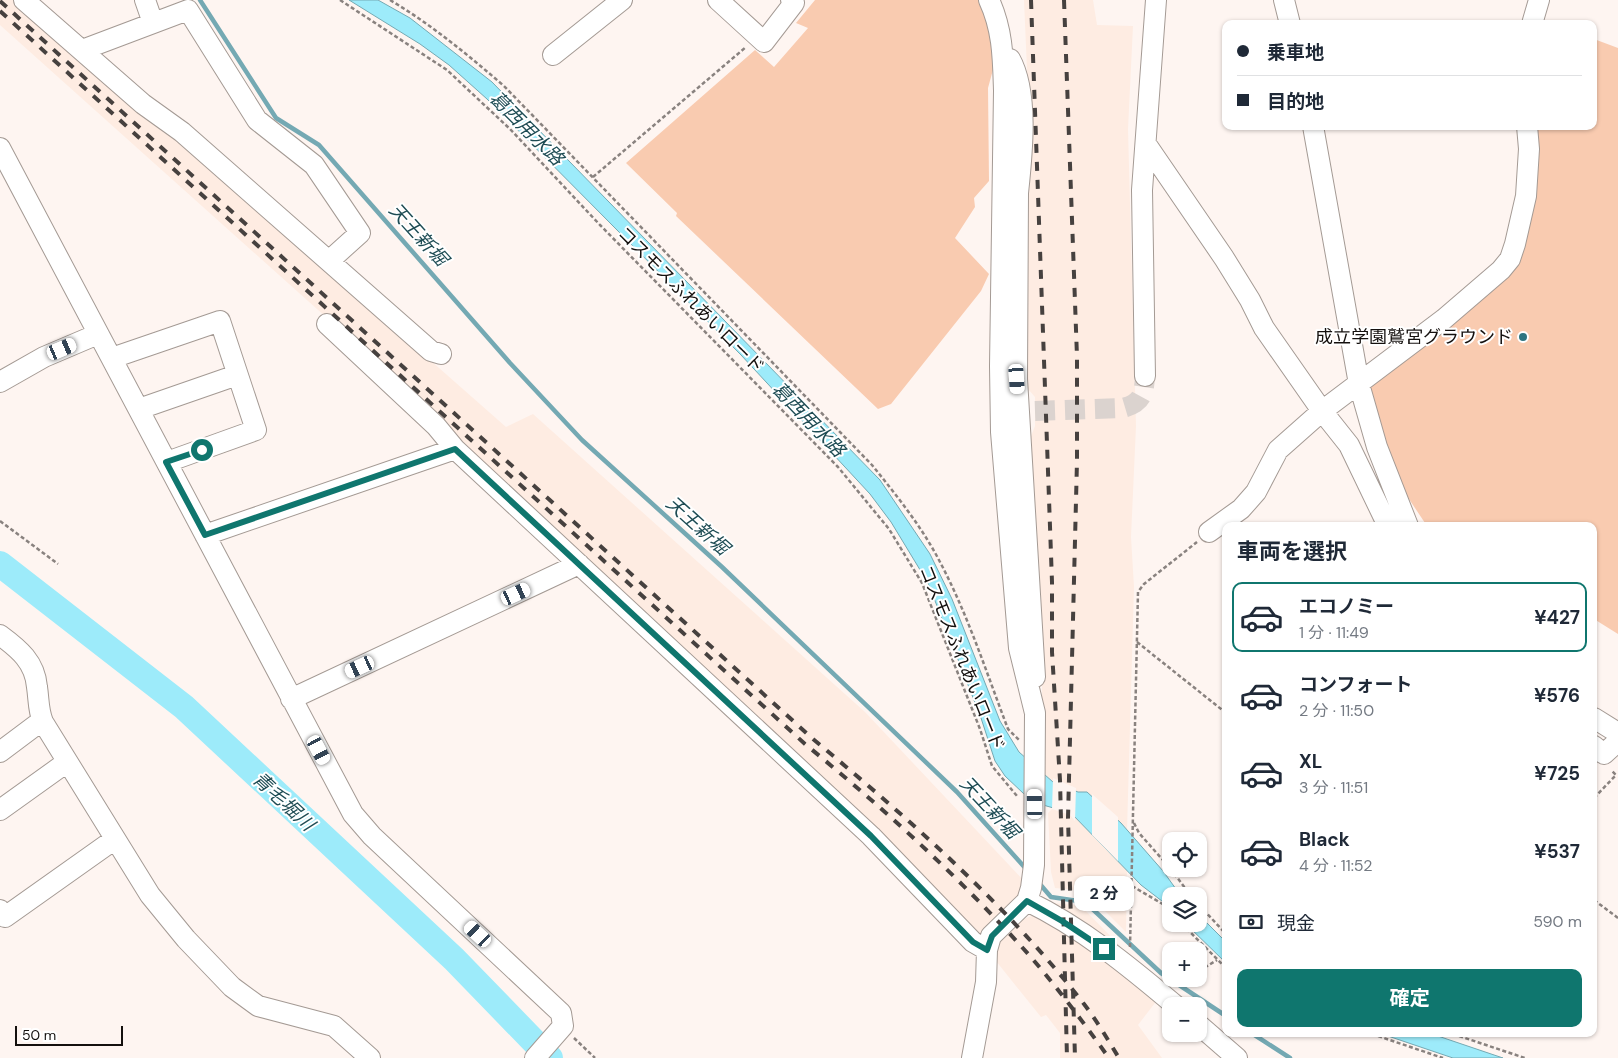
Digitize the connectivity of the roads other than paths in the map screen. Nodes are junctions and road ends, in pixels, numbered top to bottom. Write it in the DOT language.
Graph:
graph roads {
  1 [pos="24,0"];
  2 [pos="145,0"];
  3 [pos="622,0"];
  4 [pos="718,0"];
  5 [pos="791,0"];
  6 [pos="989,0"];
  7 [pos="1156,0"];
  8 [pos="1284,0"];
  9 [pos="1539,0"];
  10 [pos="1289,20"];
  11 [pos="1533,20"];
  12 [pos="153,23"];
  13 [pos="1003,46"];
  14 [pos="82,50"];
  15 [pos="554,55"];
  16 [pos="1314,130"];
  17 [pos="1527,130"];
  18 [pos="1146,144"];
  19 [pos="0,148"];
  20 [pos="1002,154"];
  21 [pos="1172,180"];
  22 [pos="1142,190"];
  23 [pos="1018,193"];
  24 [pos="329,261"];
  25 [pos="327,324"];
  26 [pos="98,334"];
  27 [pos="441,354"];
  28 [pos="112,358"];
  29 [pos="238,375"];
  30 [pos="1145,376"];
  31 [pos="0,382"];
  32 [pos="1359,384"];
  33 [pos="139,409"];
  34 [pos="1322,411"];
  35 [pos="455,449"];
  36 [pos="166,462"];
  37 [pos="1223,522"];
  38 [pos="1386,522"];
  39 [pos="1406,522"];
  40 [pos="1222,523"];
  41 [pos="1210,532"];
  42 [pos="205,535"];
  43 [pos="579,564"];
  44 [pos="0,635"];
  45 [pos="1032,698"];
  46 [pos="291,699"];
  47 [pos="1597,720"];
  48 [pos="43,722"];
  49 [pos="1618,733"];
  50 [pos="0,752"];
  51 [pos="67,762"];
  52 [pos="0,810"];
  53 [pos="115,839"];
  54 [pos="1029,895"];
  55 [pos="2,916"];
  56 [pos="987,950"];
  57 [pos="1175,997"];
  58 [pos="1207,1032"];
  59 [pos="370,1058"];
  60 [pos="535,1058"];
  61 [pos="972,1058"];
  62 [pos="1237,1058"];
  1 -- 14 [label="street"];
  2 -- 12 [label="street"];
  3 -- 15 [label="street"];
  4 -- 5 [label="street"];
  6 -- 13 [label="street"];
  7 -- 18 [label="street"];
  8 -- 10 [label="street"];
  9 -- 11 [label="street"];
  12 -- 14 [label="street"];
  12 -- 24 [label="street"];
  13 -- 20 [label="street"];
  13 -- 23 [label="street"];
  14 -- 24 [label="street"];
  16 -- 32 [label="street"];
  17 -- 32 [label="street"];
  18 -- 21 [label="street"];
  18 -- 22 [label="street"];
  19 -- 26 [label="street"];
  20 -- 23 [label="street"];
  20 -- 45 [label="street"];
  21 -- 22 [label="street"];
  21 -- 34 [label="street"];
  22 -- 30 [label="street"];
  23 -- 45 [label="street"];
  24 -- 27 [label="street"];
  25 -- 35 [label="street"];
  26 -- 28 [label="street"];
  26 -- 31 [label="street"];
  28 -- 29 [label="street"];
  28 -- 33 [label="street"];
  29 -- 33 [label="street"];
  29 -- 36 [label="street"];
  32 -- 34 [label="street"];
  32 -- 39 [label="street"];
  33 -- 36 [label="street"];
  34 -- 37 [label="street"];
  34 -- 38 [label="street"];
  35 -- 42 [label="street"];
  35 -- 43 [label="street"];
  36 -- 42 [label="street"];
  40 -- 41 [label="street"];
  42 -- 46 [label="street"];
  43 -- 46 [label="street"];
  43 -- 56 [label="street"];
  44 -- 48 [label="street"];
  45 -- 54 [label="street"];
  46 -- 60 [label="street"];
  47 -- 49 [label="street"];
  48 -- 50 [label="street"];
  48 -- 51 [label="street"];
  51 -- 52 [label="street"];
  51 -- 53 [label="street"];
  53 -- 55 [label="street"];
  53 -- 59 [label="street"];
  54 -- 56 [label="street"];
  54 -- 57 [label="street"];
  56 -- 61 [label="street"];
  58 -- 62 [label="street"];
}
